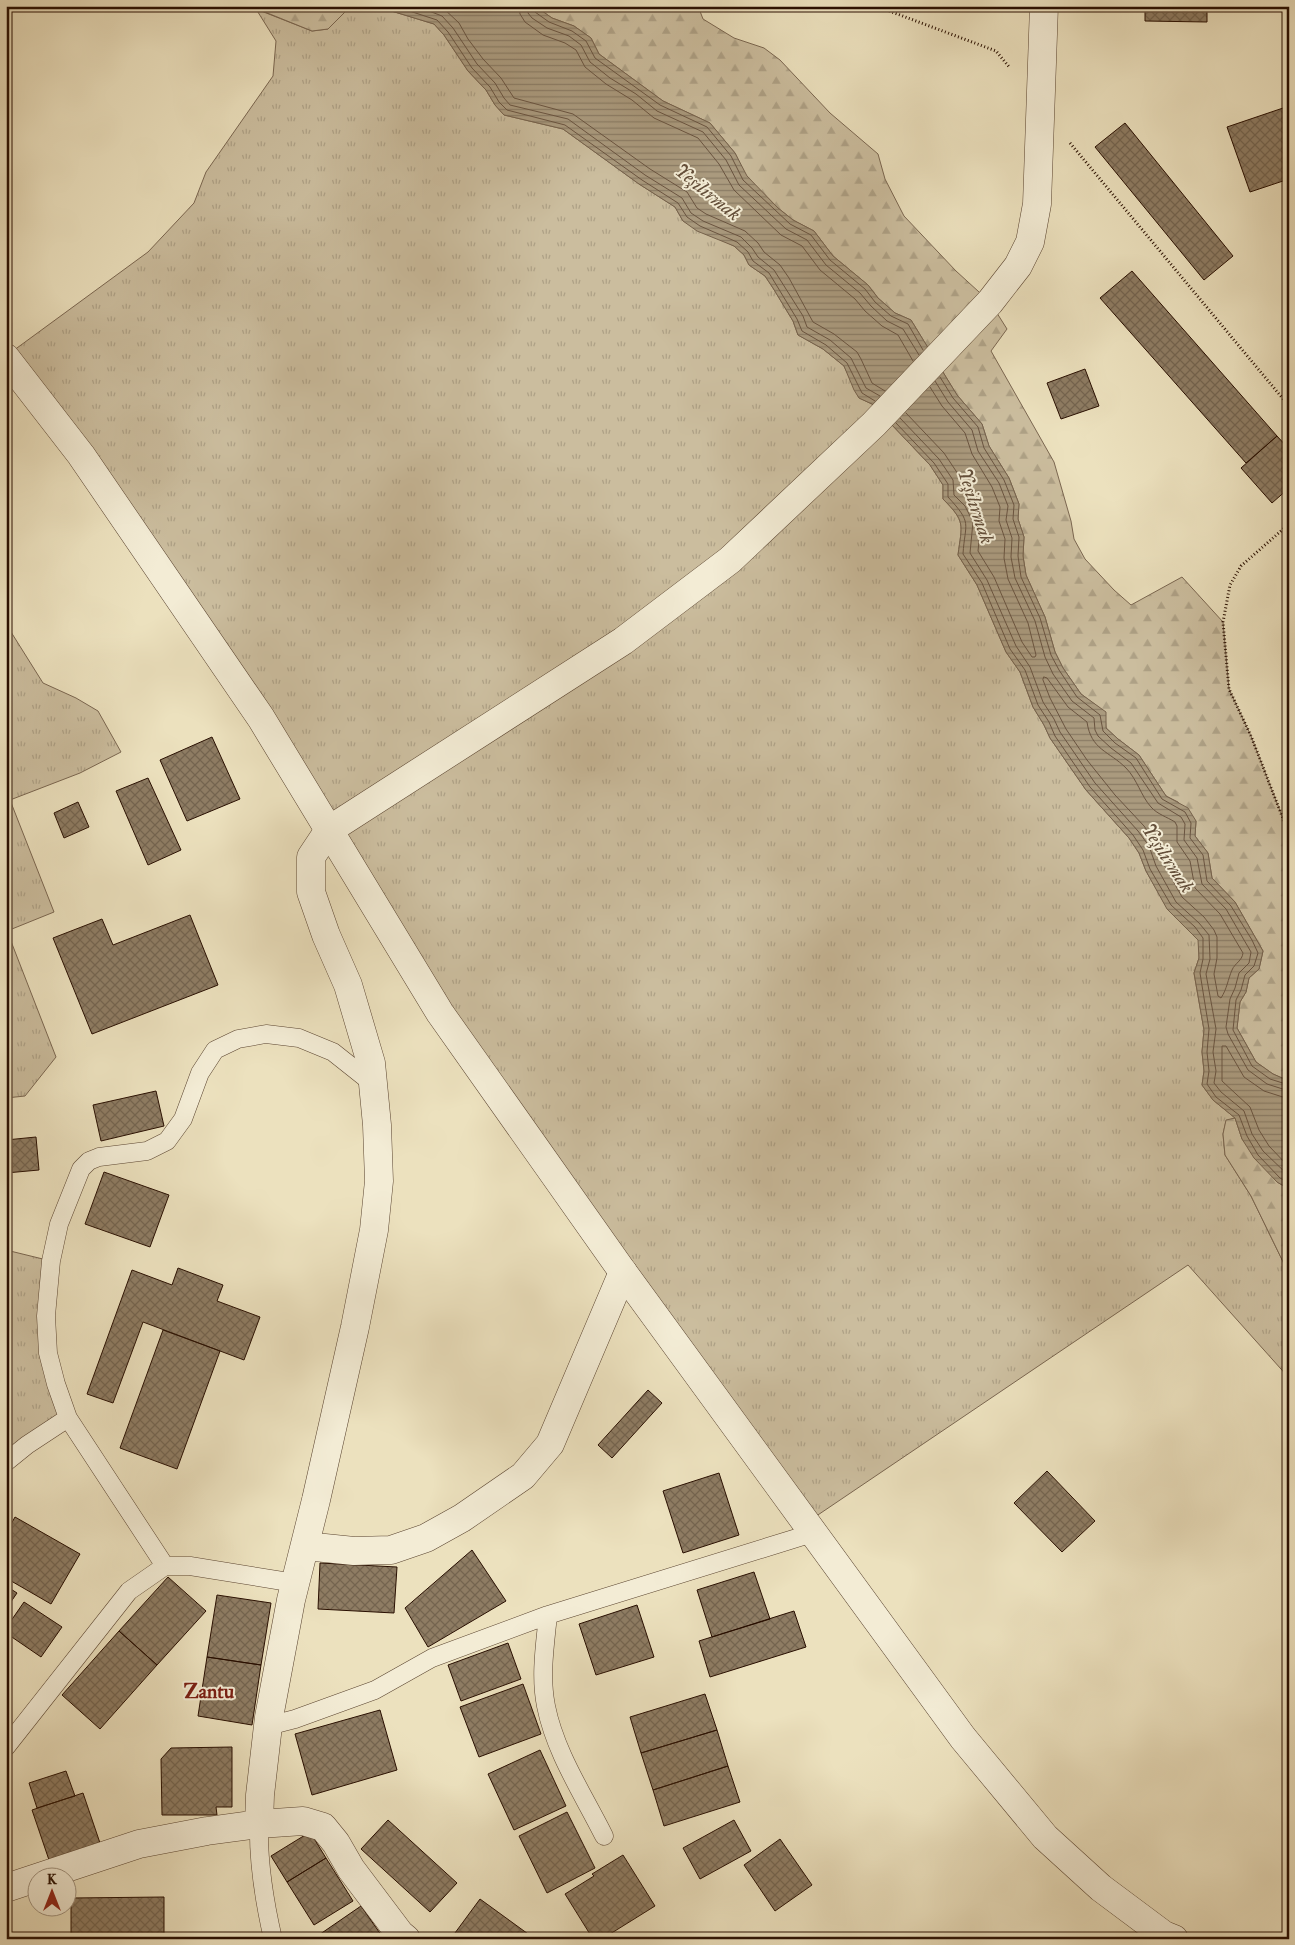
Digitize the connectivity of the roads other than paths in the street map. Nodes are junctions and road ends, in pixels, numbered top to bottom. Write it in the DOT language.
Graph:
graph roads {
  1 [pos="1044,6"];
  2 [pos="6,358"];
  3 [pos="329,830"];
  4 [pos="372,1083"];
  5 [pos="623,1272"];
  6 [pos="68,1418"];
  7 [pos="6,1462"];
  8 [pos="813,1533"];
  9 [pos="304,1546"];
  10 [pos="165,1566"];
  11 [pos="295,1583"];
  12 [pos="548,1615"];
  13 [pos="268,1726"];
  14 [pos="6,1747"];
  15 [pos="259,1824"];
  16 [pos="604,1836"];
  17 [pos="6,1888"];
  18 [pos="273,1939"];
  19 [pos="406,1939"];
  20 [pos="1174,1939"];
  1 -- 3 [label="street"];
  2 -- 3 [label="street"];
  3 -- 4 [label="street"];
  3 -- 5 [label="street"];
  4 -- 6 [label="lane"];
  4 -- 9 [label="street"];
  5 -- 8 [label="street"];
  5 -- 9 [label="street"];
  6 -- 7 [label="lane"];
  6 -- 10 [label="lane"];
  8 -- 12 [label="lane"];
  8 -- 20 [label="street"];
  9 -- 11 [label="street"];
  10 -- 11 [label="lane"];
  10 -- 14 [label="lane"];
  11 -- 13 [label="street"];
  12 -- 13 [label="lane"];
  12 -- 16 [label="lane"];
  13 -- 15 [label="street"];
  15 -- 17 [label="street"];
  15 -- 18 [label="lane"];
  15 -- 19 [label="street"];
}
